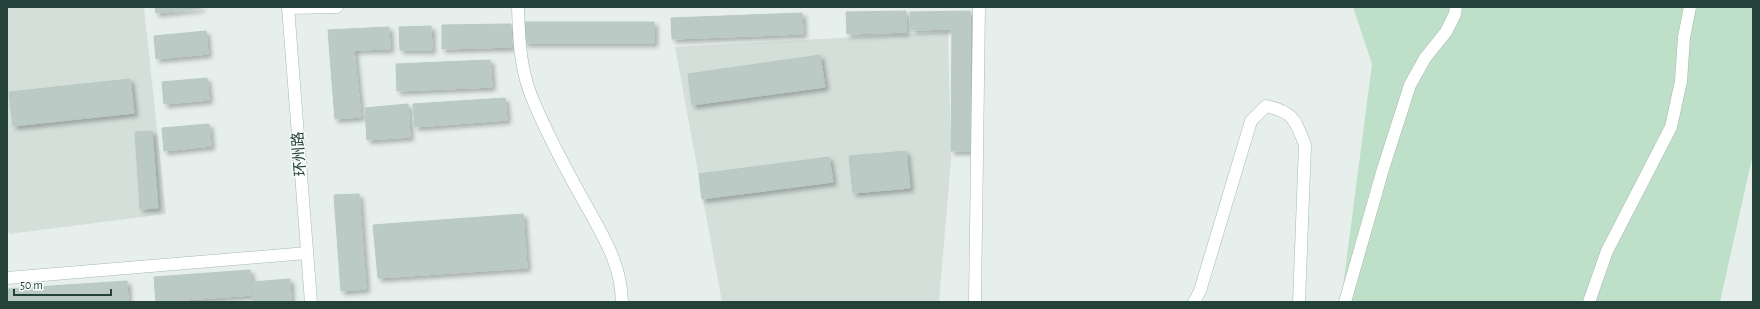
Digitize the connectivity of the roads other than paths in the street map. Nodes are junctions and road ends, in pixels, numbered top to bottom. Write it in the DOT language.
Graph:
graph roads {
  1 [pos="337,7"];
  2 [pos="518,7"];
  3 [pos="979,7"];
  4 [pos="1456,7"];
  5 [pos="1690,7"];
  6 [pos="288,8"];
  7 [pos="307,253"];
  8 [pos="7,278"];
  9 [pos="311,302"];
  10 [pos="622,302"];
  11 [pos="975,302"];
  12 [pos="1194,302"];
  13 [pos="1300,302"];
  14 [pos="1345,302"];
  15 [pos="1589,302"];
  1 -- 6 [label="street"];
  2 -- 10 [label="street"];
  3 -- 11 [label="street"];
  4 -- 14 [label="street"];
  5 -- 15 [label="street"];
  6 -- 7 [label="street, 环州路"];
  7 -- 8 [label="street"];
  7 -- 9 [label="street, 环州路"];
  12 -- 13 [label="street"];
}
